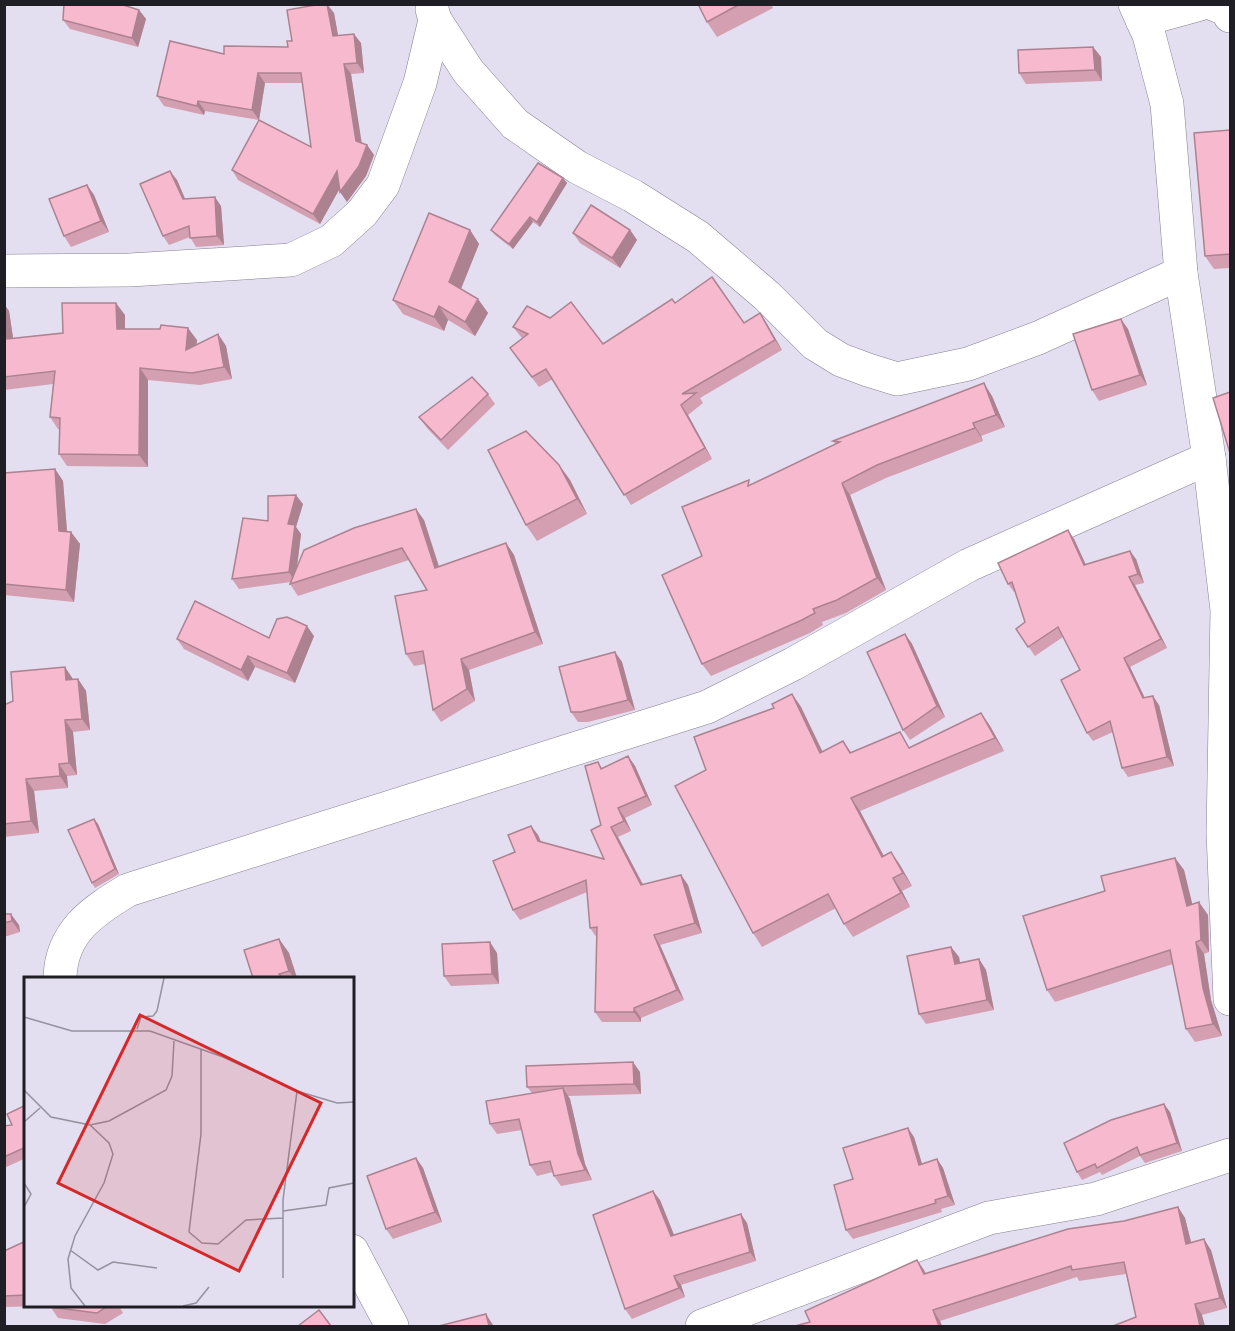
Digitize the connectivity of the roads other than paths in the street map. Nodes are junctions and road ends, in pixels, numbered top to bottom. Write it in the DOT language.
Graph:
graph roads {
  1 [pos="1200,4"];
  2 [pos="1213,4"];
  3 [pos="433,12"];
  4 [pos="1139,12"];
  5 [pos="1230,16"];
  6 [pos="4,271"];
  7 [pos="1181,273"];
  8 [pos="1209,458"];
  9 [pos="60,977"];
  10 [pos="1230,999"];
  11 [pos="1230,1155"];
  12 [pos="354,1255"];
  13 [pos="392,1326"];
  14 [pos="702,1326"];
  1 -- 4 [label="street"];
  2 -- 5 [label="street"];
  3 -- 6 [label="street"];
  3 -- 7 [label="street"];
  4 -- 7 [label="street"];
  7 -- 8 [label="street"];
  8 -- 9 [label="street"];
  8 -- 10 [label="street"];
  11 -- 14 [label="street"];
  12 -- 13 [label="street"];
}
